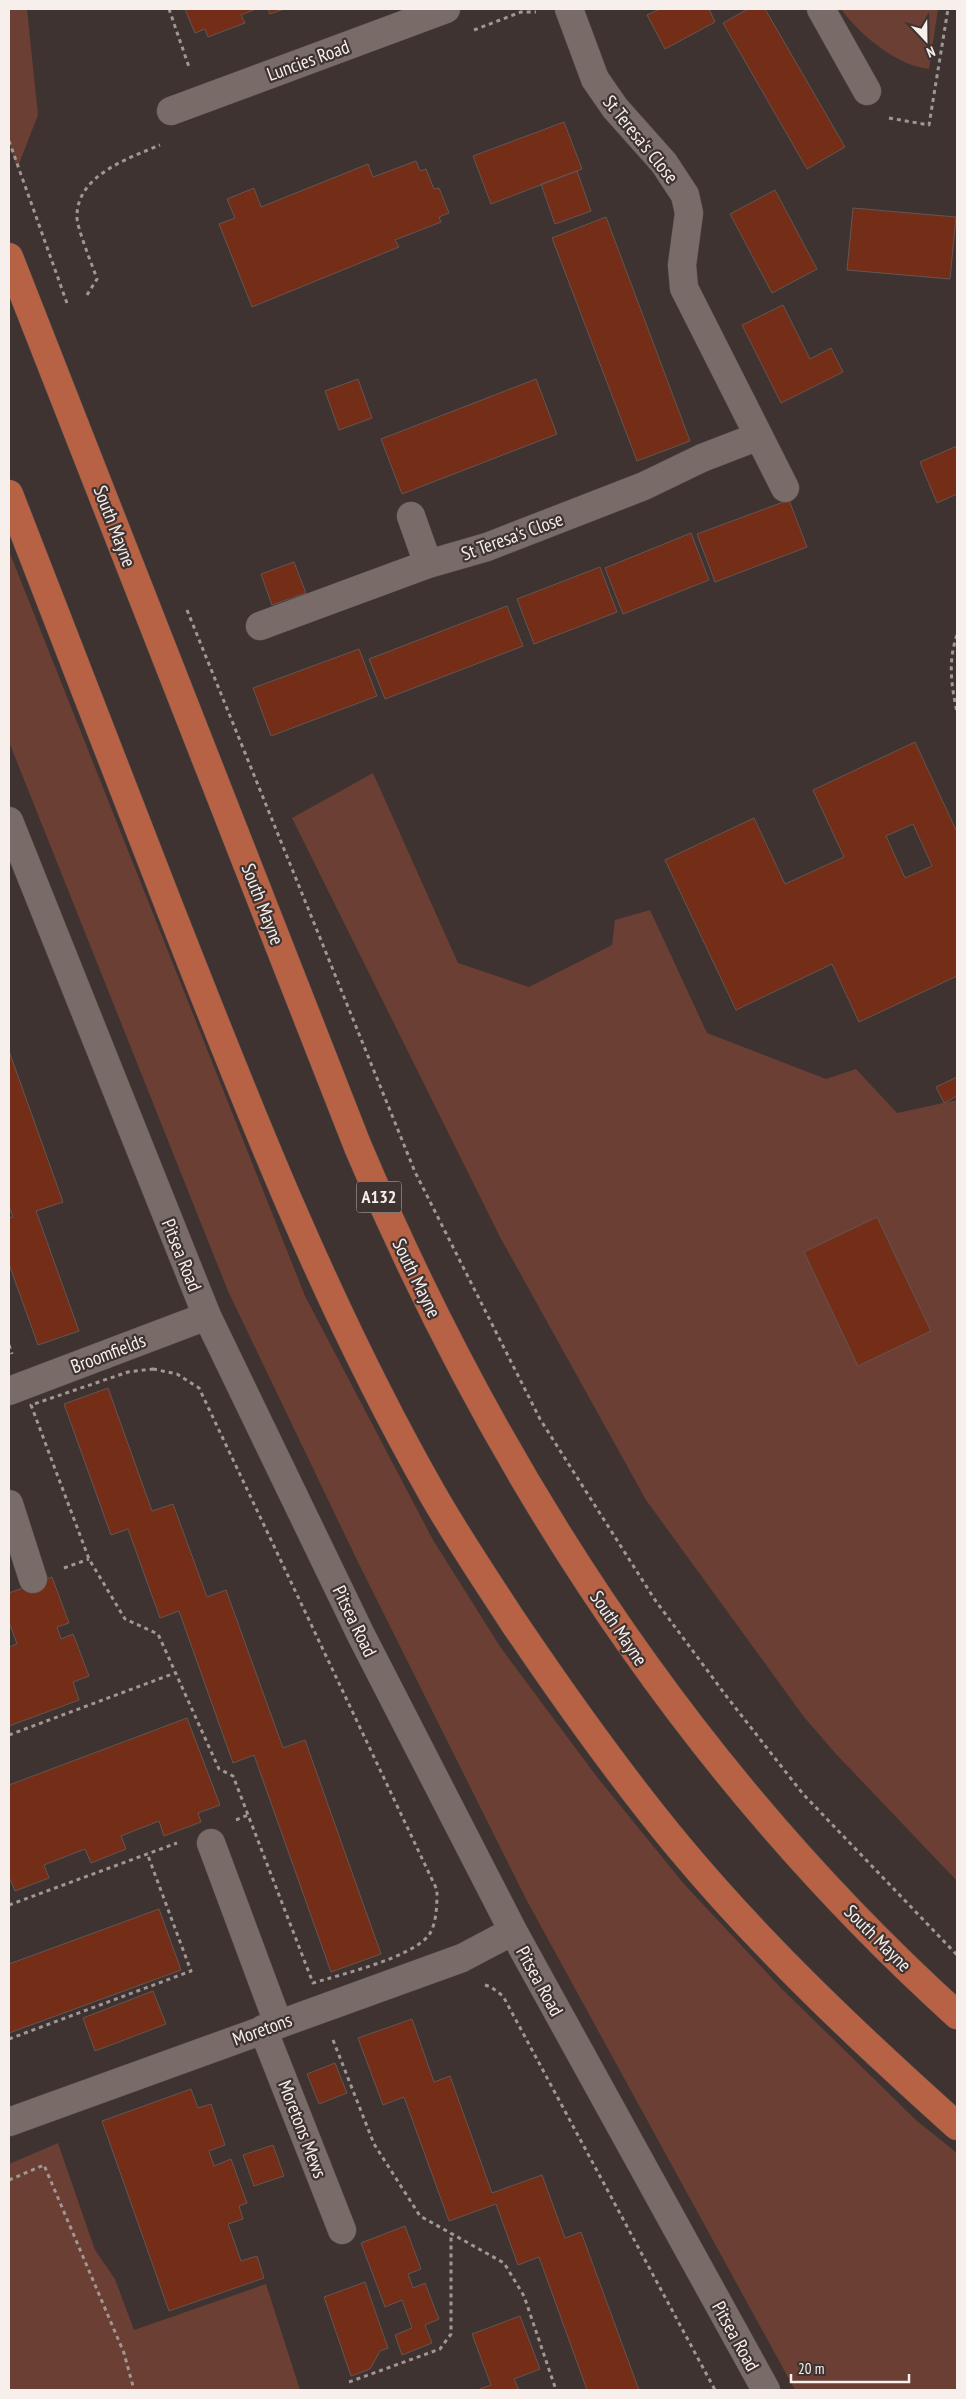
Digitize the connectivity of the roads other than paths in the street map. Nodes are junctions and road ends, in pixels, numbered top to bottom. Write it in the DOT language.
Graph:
graph roads {
  1 [pos="446,9"];
  2 [pos="569,9"];
  3 [pos="821,9"];
  4 [pos="867,91"];
  5 [pos="171,111"];
  6 [pos="9,257"];
  7 [pos="759,436"];
  8 [pos="785,488"];
  9 [pos="9,494"];
  10 [pos="411,516"];
  11 [pos="428,564"];
  12 [pos="260,626"];
  13 [pos="9,821"];
  14 [pos="207,1316"];
  15 [pos="9,1391"];
  16 [pos="9,1504"];
  17 [pos="33,1579"];
  18 [pos="211,1842"];
  19 [pos="513,1931"];
  20 [pos="957,2015"];
  21 [pos="271,2026"];
  22 [pos="9,2122"];
  23 [pos="957,2126"];
  24 [pos="342,2230"];
  25 [pos="766,2390"];
  1 -- 5 [label="street, Luncies Road"];
  2 -- 7 [label="street, St Teresa's Close"];
  3 -- 4 [label="street"];
  6 -- 20 [label="main road, South Mayne / A132"];
  7 -- 8 [label="street, St Teresa's Close"];
  7 -- 11 [label="street, St Teresa's Close"];
  9 -- 23 [label="main road"];
  10 -- 11 [label="street"];
  11 -- 12 [label="street, St Teresa's Close"];
  13 -- 14 [label="street, Pitsea Road"];
  14 -- 15 [label="street, Broomfields"];
  14 -- 19 [label="street, Pitsea Road"];
  16 -- 17 [label="street"];
  18 -- 21 [label="street, Moretons Mews"];
  19 -- 21 [label="street, Moretons"];
  19 -- 25 [label="street, Pitsea Road"];
  21 -- 22 [label="street, Moretons"];
  21 -- 24 [label="street, Moretons Mews"];
}
